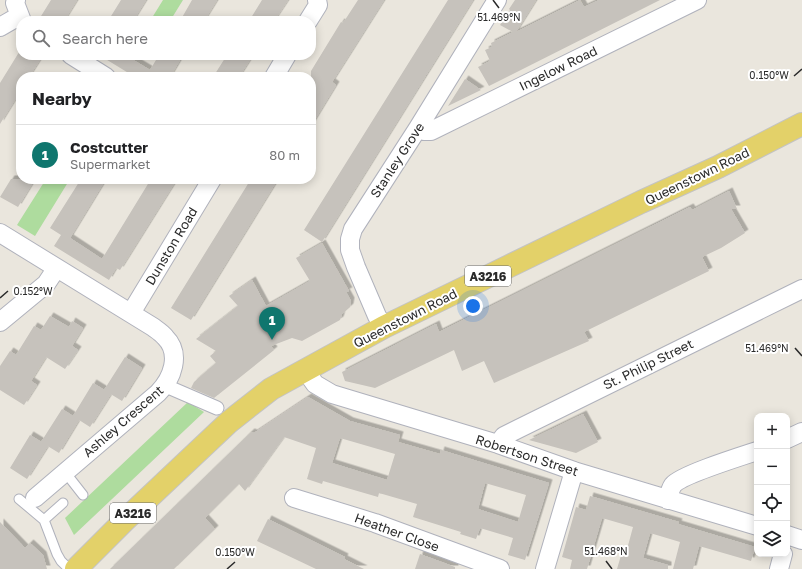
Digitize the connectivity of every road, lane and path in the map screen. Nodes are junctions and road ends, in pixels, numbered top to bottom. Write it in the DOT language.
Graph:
graph roads {
  1 [pos="318,0"];
  2 [pos="497,0"];
  3 [pos="697,0"];
  4 [pos="19,12"];
  5 [pos="311,16"];
  6 [pos="0,27"];
  7 [pos="79,60"];
  8 [pos="285,60"];
  9 [pos="98,72"];
  10 [pos="277,72"];
  11 [pos="802,124"];
  12 [pos="418,128"];
  13 [pos="209,184"];
  14 [pos="0,233"];
  15 [pos="56,269"];
  16 [pos="802,289"];
  17 [pos="131,313"];
  18 [pos="0,322"];
  19 [pos="384,327"];
  20 [pos="306,370"];
  21 [pos="166,386"];
  22 [pos="217,408"];
  23 [pos="802,432"];
  24 [pos="790,438"];
  25 [pos="498,444"];
  26 [pos="754,452"];
  27 [pos="574,471"];
  28 [pos="65,472"];
  29 [pos="83,495"];
  30 [pos="27,498"];
  31 [pos="294,498"];
  32 [pos="668,500"];
  33 [pos="63,503"];
  34 [pos="44,520"];
  35 [pos="754,525"];
  36 [pos="783,557"];
  37 [pos="495,568"];
  38 [pos="69,569"];
  39 [pos="76,569"];
  40 [pos="545,569"];
  41 [pos="779,569"];
  1 -- 5 [label="street"];
  2 -- 12 [label="street, Stanley Grove"];
  3 -- 12 [label="street, Ingelow Road"];
  4 -- 6 [label="street"];
  7 -- 9 [label="street"];
  8 -- 10 [label="street"];
  11 -- 19 [label="main road, Queenstown Road / A3216"];
  12 -- 19 [label="street, Stanley Grove"];
  13 -- 17 [label="street, Dunston Road"];
  14 -- 15 [label="street, Ashley Crescent"];
  15 -- 17 [label="street, Ashley Crescent"];
  15 -- 18 [label="street"];
  16 -- 25 [label="street, St. Philip Street"];
  17 -- 21 [label="street, Ashley Crescent"];
  19 -- 20 [label="main road, Queenstown Road / A3216"];
  20 -- 25 [label="street, Robertson Street"];
  20 -- 39 [label="main road, Queenstown Road / A3216"];
  21 -- 22 [label="street"];
  21 -- 28 [label="street, Ashley Crescent"];
  23 -- 24 [label="street"];
  25 -- 27 [label="street, Robertson Street"];
  26 -- 32 [label="street"];
  27 -- 32 [label="street, Robertson Street"];
  27 -- 40 [label="street"];
  28 -- 29 [label="lane"];
  28 -- 30 [label="street, Ashley Crescent"];
  30 -- 34 [label="lane"];
  31 -- 37 [label="street, Heather Close"];
  32 -- 35 [label="street, Robertson Street"];
  33 -- 34 [label="lane"];
  34 -- 38 [label="lane"];
  36 -- 41 [label="street"];
}
